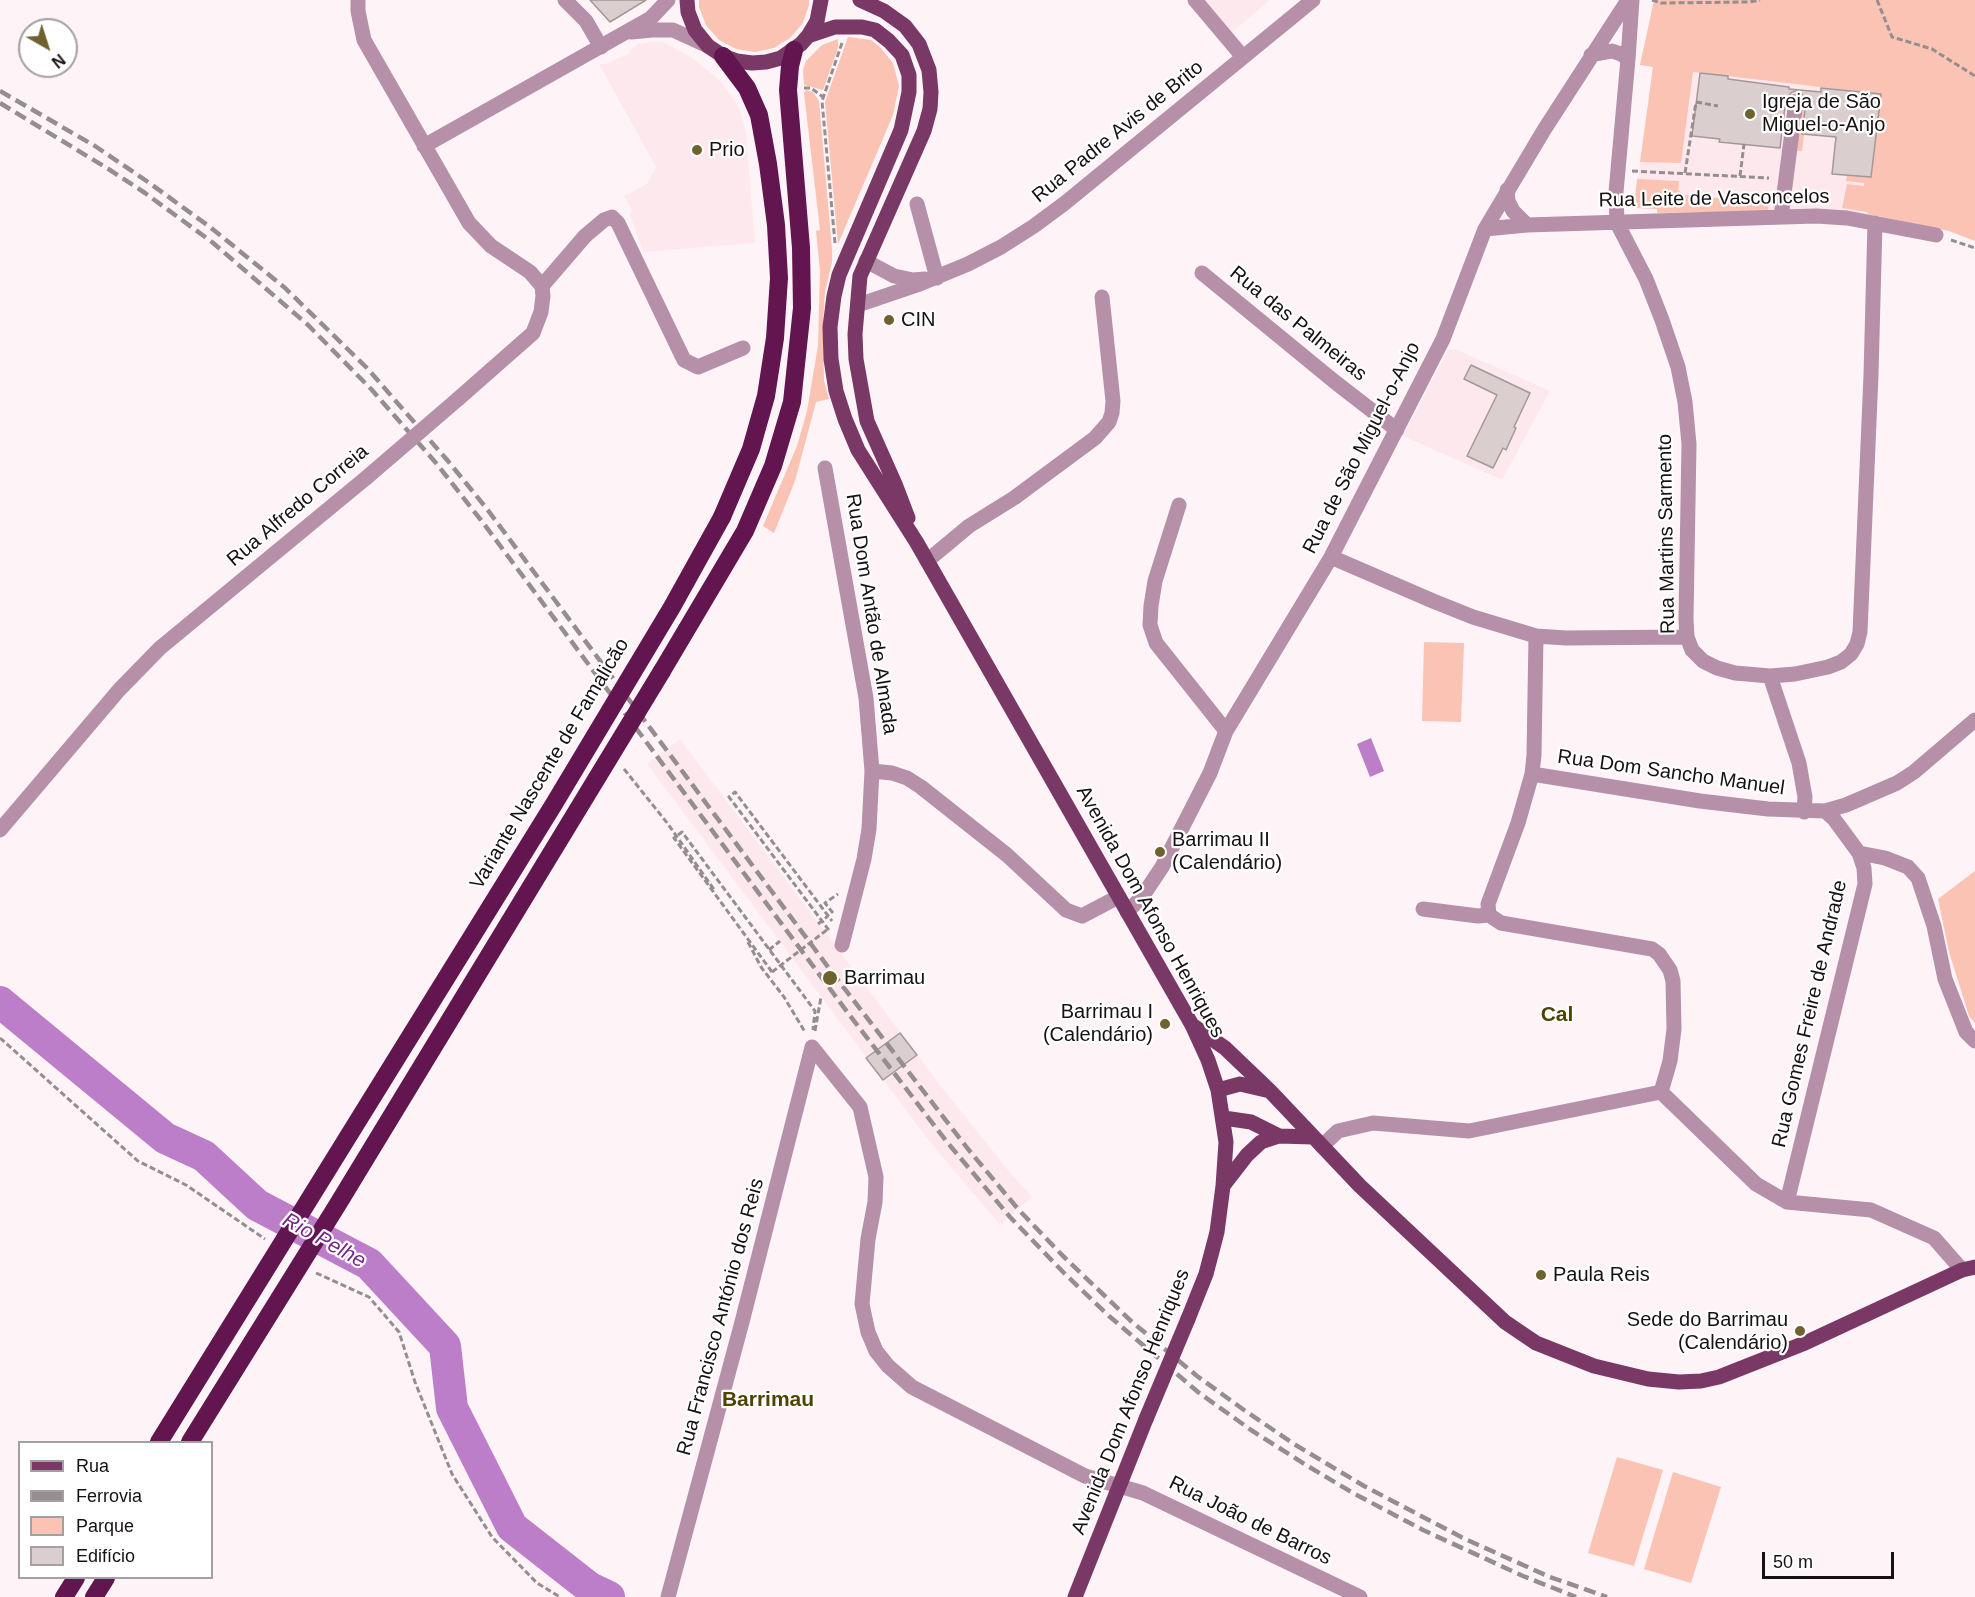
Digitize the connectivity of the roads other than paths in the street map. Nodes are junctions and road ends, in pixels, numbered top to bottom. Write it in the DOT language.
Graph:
graph roads {
  1 [pos="358,0"];
  2 [pos="565,0"];
  3 [pos="668,0"];
  4 [pos="687,0"];
  5 [pos="821,0"];
  6 [pos="860,0"];
  7 [pos="1195,0"];
  8 [pos="1313,0"];
  9 [pos="1630,0"];
  10 [pos="625,33"];
  11 [pos="808,36"];
  12 [pos="708,46"];
  13 [pos="601,47"];
  14 [pos="794,50"];
  15 [pos="1591,55"];
  16 [pos="723,56"];
  17 [pos="1243,57"];
  18 [pos="1628,59"];
  19 [pos="1796,101"];
  20 [pos="424,146"];
  21 [pos="1507,190"];
  22 [pos="917,204"];
  23 [pos="1781,217"];
  24 [pos="1617,223"];
  25 [pos="1875,223"];
  26 [pos="1527,225"];
  27 [pos="1485,229"];
  28 [pos="1936,235"];
  29 [pos="866,261"];
  30 [pos="1202,273"];
  31 [pos="839,275"];
  32 [pos="860,276"];
  33 [pos="937,278"];
  34 [pos="542,286"];
  35 [pos="1102,297"];
  36 [pos="858,305"];
  37 [pos="743,348"];
  38 [pos="1397,429"];
  39 [pos="825,468"];
  40 [pos="1179,505"];
  41 [pos="917,543"];
  42 [pos="1331,557"];
  43 [pos="927,561"];
  44 [pos="1536,636"];
  45 [pos="1687,638"];
  46 [pos="1770,676"];
  47 [pos="1975,720"];
  48 [pos="1226,731"];
  49 [pos="872,771"];
  50 [pos="1532,774"];
  51 [pos="1824,811"];
  52 [pos="1804,812"];
  53 [pos="0,830"];
  54 [pos="1859,853"];
  55 [pos="1118,897"];
  56 [pos="1423,909"];
  57 [pos="1127,912"];
  58 [pos="1489,915"];
  59 [pos="843,941"];
  60 [pos="1192,1025"];
  61 [pos="1975,1041"];
  62 [pos="812,1047"];
  63 [pos="1218,1090"];
  64 [pos="1270,1091"];
  65 [pos="1661,1092"];
  66 [pos="1224,1118"];
  67 [pos="1280,1137"];
  68 [pos="1318,1142"];
  69 [pos="1223,1186"];
  70 [pos="1786,1202"];
  71 [pos="1968,1268"];
  72 [pos="160,1441"];
  73 [pos="191,1441"];
  74 [pos="1120,1485"];
  75 [pos="75,1579"];
  76 [pos="105,1579"];
  77 [pos="64,1597"];
  78 [pos="94,1597"];
  79 [pos="668,1597"];
  80 [pos="1075,1597"];
  81 [pos="1360,1597"];
  1 -- 20 [label="street"];
  2 -- 13 [label="street"];
  3 -- 10 [label="street"];
  4 -- 12 [label="main road, Avenida Dom Afonso Henriques"];
  5 -- 11 [label="main road, Avenida Dom Afonso Henriques"];
  6 -- 29 [label="main road, Avenida Dom Afonso Henriques"];
  7 -- 17 [label="street"];
  8 -- 17 [label="street, Rua Padre Avis de Brito"];
  9 -- 15 [label="street, Rua de São Miguel-o-Anjo"];
  9 -- 18 [label="street"];
  10 -- 12 [label="street"];
  10 -- 13 [label="street"];
  11 -- 14 [label="main road, Avenida Dom Afonso Henriques"];
  11 -- 31 [label="main road, Avenida Dom Afonso Henriques"];
  12 -- 16 [label="main road, Avenida Dom Afonso Henriques"];
  13 -- 20 [label="street"];
  14 -- 16 [label="main road, Avenida Dom Afonso Henriques"];
  14 -- 73 [label="highway, bridge"];
  15 -- 18 [label="street"];
  15 -- 21 [label="street, Rua de São Miguel-o-Anjo"];
  16 -- 72 [label="highway, Variante Nascente de Famalicão, bridge"];
  17 -- 33 [label="street, Rua Padre Avis de Brito"];
  18 -- 24 [label="street"];
  19 -- 23 [label="street"];
  20 -- 34 [label="street"];
  21 -- 26 [label="street"];
  21 -- 27 [label="street, Rua de São Miguel-o-Anjo"];
  22 -- 33 [label="street"];
  23 -- 24 [label="street, Rua Leite de Vasconcelos"];
  23 -- 25 [label="street, Rua Leite de Vasconcelos"];
  24 -- 26 [label="street, Rua Leite de Vasconcelos"];
  24 -- 45 [label="street, Rua Martins Sarmento"];
  25 -- 28 [label="street, Rua Leite de Vasconcelos"];
  25 -- 46 [label="street, Rua Martins Sarmento"];
  26 -- 27 [label="street, Rua Leite de Vasconcelos"];
  27 -- 38 [label="street, Rua de São Miguel-o-Anjo"];
  29 -- 32 [label="main road, Avenida Dom Afonso Henriques"];
  29 -- 33 [label="street, Rua Padre Avis de Brito"];
  30 -- 38 [label="street, Rua das Palmeiras"];
  31 -- 32 [label="main road"];
  31 -- 41 [label="main road, Avenida Dom Afonso Henriques"];
  32 -- 36 [label="main road, Avenida Dom Afonso Henriques"];
  33 -- 36 [label="street, Rua Padre Avis de Brito"];
  34 -- 37 [label="street"];
  34 -- 53 [label="street, Rua Alfredo Correia, bridge"];
  35 -- 43 [label="street"];
  36 -- 41 [label="main road, Avenida Dom Afonso Henriques"];
  38 -- 42 [label="street, Rua de São Miguel-o-Anjo"];
  39 -- 49 [label="street, Rua Dom Antão de Almada"];
  40 -- 48 [label="street"];
  41 -- 43 [label="main road, Avenida Dom Afonso Henriques"];
  42 -- 44 [label="street"];
  42 -- 48 [label="street, Rua de São Miguel-o-Anjo"];
  43 -- 55 [label="main road, Avenida Dom Afonso Henriques"];
  44 -- 45 [label="street"];
  44 -- 50 [label="street"];
  45 -- 46 [label="street, Rua Martins Sarmento"];
  46 -- 52 [label="street, Rua Dom Sancho Manuel"];
  47 -- 51 [label="street, Rua Dom Sancho Manuel"];
  48 -- 57 [label="street, Rua de São Miguel-o-Anjo"];
  49 -- 55 [label="street"];
  49 -- 59 [label="street, Rua Dom Antão de Almada"];
  50 -- 52 [label="street, Rua Dom Sancho Manuel"];
  50 -- 58 [label="street"];
  51 -- 52 [label="street, Rua Dom Sancho Manuel"];
  51 -- 54 [label="street, Rua Gomes Freire de Andrade"];
  54 -- 61 [label="street"];
  54 -- 70 [label="street, Rua Gomes Freire de Andrade"];
  55 -- 57 [label="main road, Avenida Dom Afonso Henriques"];
  56 -- 58 [label="street"];
  57 -- 60 [label="main road, Avenida Dom Afonso Henriques"];
  58 -- 65 [label="street"];
  60 -- 63 [label="main road, Avenida Dom Afonso Henriques"];
  60 -- 64 [label="main road"];
  62 -- 74 [label="street, Rua João de Barros"];
  62 -- 79 [label="street, Rua Francisco António dos Reis"];
  63 -- 64 [label="main road"];
  63 -- 66 [label="main road, Avenida Dom Afonso Henriques"];
  64 -- 68 [label="main road"];
  65 -- 68 [label="street"];
  65 -- 70 [label="street"];
  66 -- 67 [label="main road"];
  66 -- 69 [label="main road, Avenida Dom Afonso Henriques"];
  67 -- 68 [label="main road"];
  67 -- 69 [label="main road"];
  68 -- 71 [label="main road"];
  69 -- 74 [label="main road, Avenida Dom Afonso Henriques, bridge"];
  70 -- 71 [label="street"];
  74 -- 80 [label="main road, Avenida Dom Afonso Henriques"];
  74 -- 81 [label="street, Rua João de Barros"];
  75 -- 77 [label="highway"];
  76 -- 78 [label="highway"];
}
